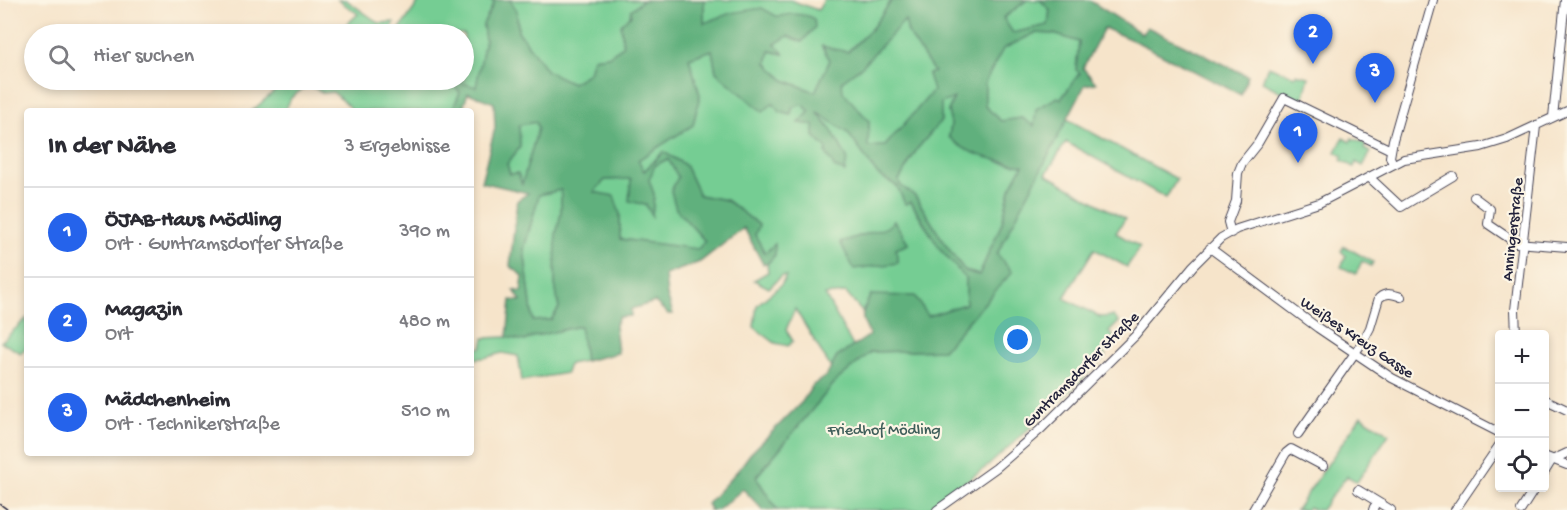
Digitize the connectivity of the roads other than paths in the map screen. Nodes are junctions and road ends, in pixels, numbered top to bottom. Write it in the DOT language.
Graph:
graph roads {
  1 [pos="1433,0"];
  2 [pos="1565,0"];
  3 [pos="1567,111"];
  4 [pos="1554,117"];
  5 [pos="1536,126"];
  6 [pos="1391,150"];
  7 [pos="1393,164"];
  8 [pos="1453,176"];
  9 [pos="1369,177"];
  10 [pos="1474,197"];
  11 [pos="1231,233"];
  12 [pos="1522,243"];
  13 [pos="1567,247"];
  14 [pos="1210,248"];
  15 [pos="1401,297"];
  16 [pos="1516,330"];
  17 [pos="1355,354"];
  18 [pos="1549,401"];
  19 [pos="1567,410"];
  20 [pos="1495,430"];
  21 [pos="1298,434"];
  22 [pos="1495,451"];
  23 [pos="1567,453"];
  24 [pos="1549,458"];
  25 [pos="1549,458"];
  26 [pos="1567,465"];
  27 [pos="1323,466"];
  28 [pos="1358,490"];
  29 [pos="1532,492"];
  30 [pos="937,510"];
  31 [pos="1253,510"];
  32 [pos="1391,510"];
  33 [pos="1455,510"];
  34 [pos="1521,510"];
  1 -- 6 [label="street"];
  2 -- 4 [label="street"];
  3 -- 4 [label="street, Guntramsdorfer Straße"];
  4 -- 5 [label="street, Guntramsdorfer Straße"];
  5 -- 7 [label="street, Guntramsdorfer Straße"];
  5 -- 12 [label="street, Anningerstraße"];
  6 -- 7 [label="street"];
  6 -- 11 [label="street"];
  7 -- 9 [label="street, Guntramsdorfer Straße"];
  8 -- 9 [label="street"];
  9 -- 11 [label="street, Guntramsdorfer Straße"];
  10 -- 12 [label="street"];
  11 -- 14 [label="street, Guntramsdorfer Straße"];
  12 -- 13 [label="street"];
  12 -- 16 [label="street, Anningerstraße"];
  14 -- 17 [label="street, Weißes Kreuz Gasse"];
  14 -- 30 [label="street, Guntramsdorfer Straße"];
  15 -- 17 [label="street"];
  17 -- 20 [label="street, Weißes Kreuz Gasse"];
  17 -- 21 [label="street"];
  18 -- 19 [label="street"];
  22 -- 33 [label="street"];
  23 -- 24 [label="street"];
  25 -- 26 [label="street"];
  27 -- 31 [label="street"];
  28 -- 32 [label="street"];
  29 -- 34 [label="street"];
}
